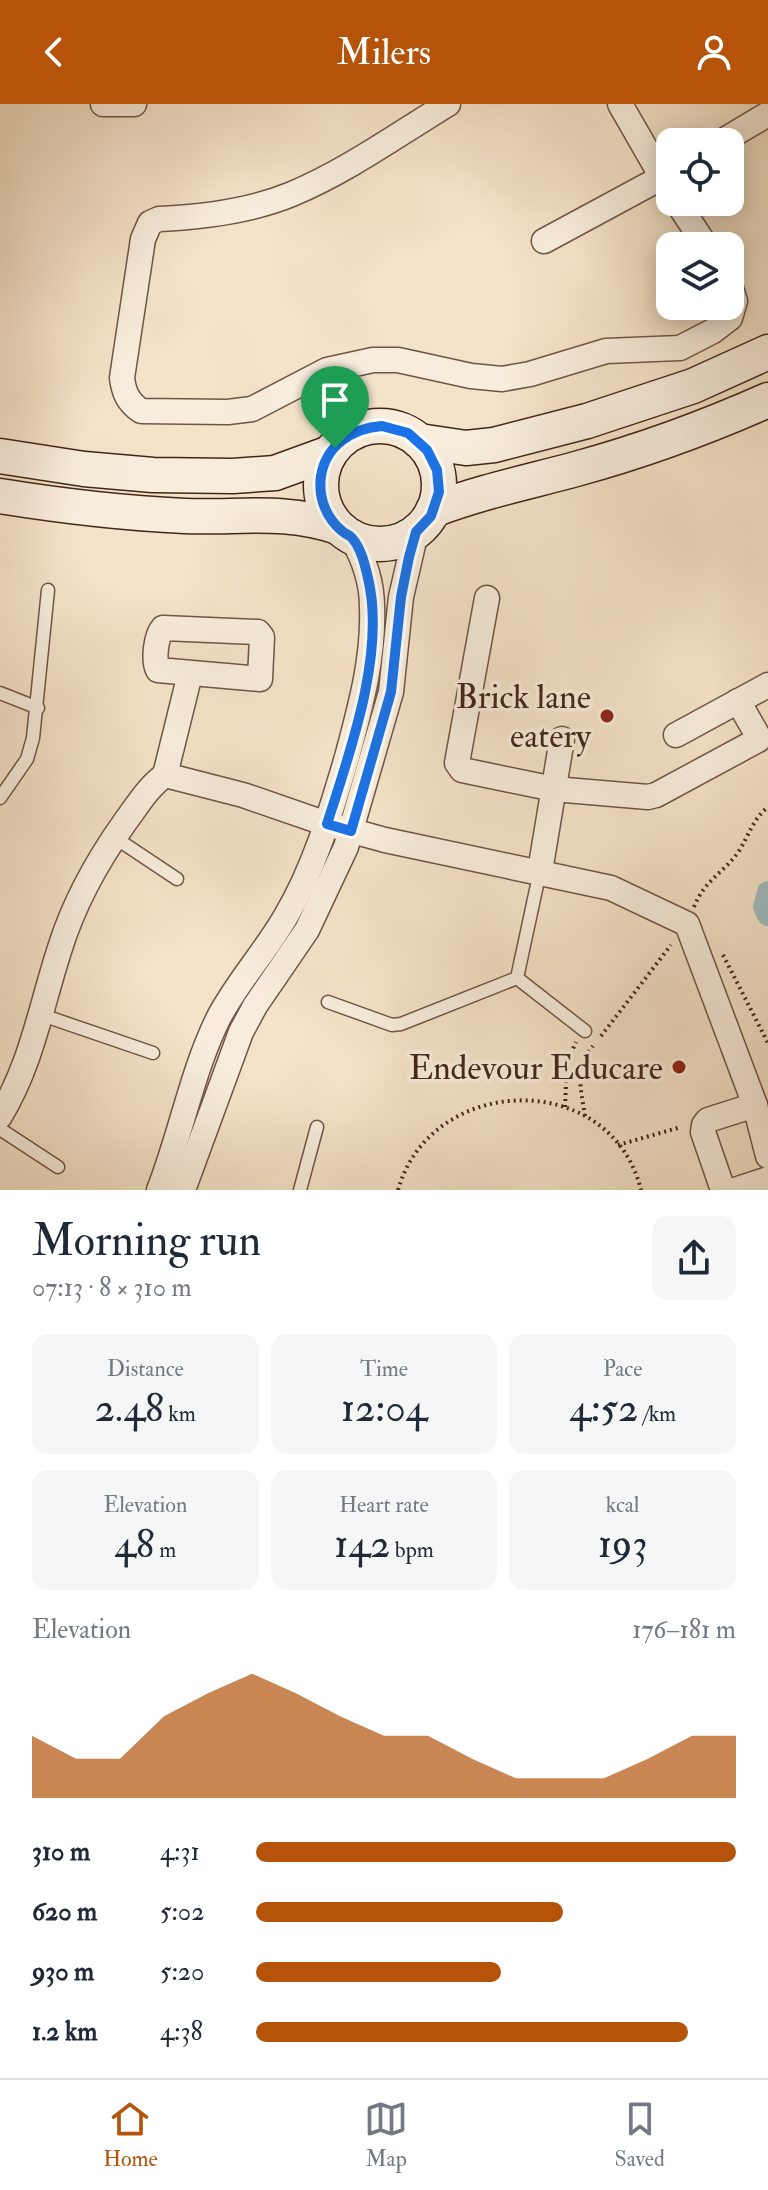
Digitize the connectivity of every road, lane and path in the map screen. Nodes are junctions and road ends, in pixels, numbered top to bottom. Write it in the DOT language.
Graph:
graph roads {
  1 [pos="103,104"];
  2 [pos="134,104"];
  3 [pos="448,104"];
  4 [pos="620,104"];
  5 [pos="768,114"];
  6 [pos="744,128"];
  7 [pos="656,162"];
  8 [pos="656,185"];
  9 [pos="544,241"];
  10 [pos="727,320"];
  11 [pos="768,352"];
  12 [pos="768,400"];
  13 [pos="419,441"];
  14 [pos="330,453"];
  15 [pos="0,456"];
  16 [pos="0,496"];
  17 [pos="425,521"];
  18 [pos="345,532"];
  19 [pos="48,590"];
  20 [pos="487,598"];
  21 [pos="190,674"];
  22 [pos="768,685"];
  23 [pos="0,693"];
  24 [pos="738,701"];
  25 [pos="38,708"];
  26 [pos="676,735"];
  27 [pos="562,739"];
  28 [pos="165,775"];
  29 [pos="554,789"];
  30 [pos="0,798"];
  31 [pos="768,807"];
  32 [pos="327,824"];
  33 [pos="351,831"];
  34 [pos="114,837"];
  35 [pos="540,871"];
  36 [pos="177,879"];
  37 [pos="687,924"];
  38 [pos="517,978"];
  39 [pos="328,1002"];
  40 [pos="42,1015"];
  41 [pos="585,1031"];
  42 [pos="153,1053"];
  43 [pos="755,1105"];
  44 [pos="565,1107"];
  45 [pos="0,1116"];
  46 [pos="585,1116"];
  47 [pos="708,1120"];
  48 [pos="317,1127"];
  49 [pos="0,1129"];
  50 [pos="618,1145"];
  51 [pos="768,1156"];
  52 [pos="58,1167"];
  53 [pos="768,1179"];
  54 [pos="159,1190"];
  55 [pos="183,1190"];
  56 [pos="300,1190"];
  57 [pos="398,1190"];
  58 [pos="641,1190"];
  59 [pos="723,1190"];
  60 [pos="735,1190"];
  1 -- 2 [label="street"];
  3 -- 10 [label="street"];
  4 -- 7 [label="street"];
  5 -- 6 [label="street"];
  8 -- 9 [label="street"];
  11 -- 13 [label="main road"];
  12 -- 17 [label="main road"];
  13 -- 14 [label="main road"];
  13 -- 17 [label="main road"];
  14 -- 15 [label="main road"];
  14 -- 18 [label="main road"];
  16 -- 18 [label="main road"];
  17 -- 18 [label="main road"];
  17 -- 33 [label="street"];
  18 -- 32 [label="street"];
  19 -- 25 [label="lane"];
  20 -- 29 [label="street"];
  21 -- 28 [label="street"];
  22 -- 24 [label="street"];
  23 -- 25 [label="lane"];
  24 -- 26 [label="street"];
  24 -- 29 [label="street"];
  25 -- 30 [label="lane"];
  27 -- 29 [label="street"];
  28 -- 32 [label="street"];
  28 -- 34 [label="street"];
  29 -- 35 [label="street"];
  31 -- 37 [label="path"];
  32 -- 33 [label="street"];
  32 -- 54 [label="street"];
  33 -- 35 [label="street"];
  33 -- 55 [label="street"];
  34 -- 36 [label="lane"];
  34 -- 40 [label="street"];
  35 -- 37 [label="street"];
  35 -- 38 [label="lane"];
  37 -- 43 [label="street"];
  37 -- 46 [label="path"];
  38 -- 39 [label="lane"];
  38 -- 41 [label="lane"];
  40 -- 42 [label="lane"];
  40 -- 45 [label="street"];
  41 -- 44 [label="path"];
  43 -- 47 [label="street"];
  43 -- 51 [label="street"];
  44 -- 46 [label="path"];
  44 -- 57 [label="path"];
  46 -- 50 [label="path"];
  47 -- 50 [label="path"];
  47 -- 59 [label="street"];
  48 -- 56 [label="lane"];
  49 -- 52 [label="lane"];
  50 -- 58 [label="path"];
  53 -- 60 [label="street"];
}
